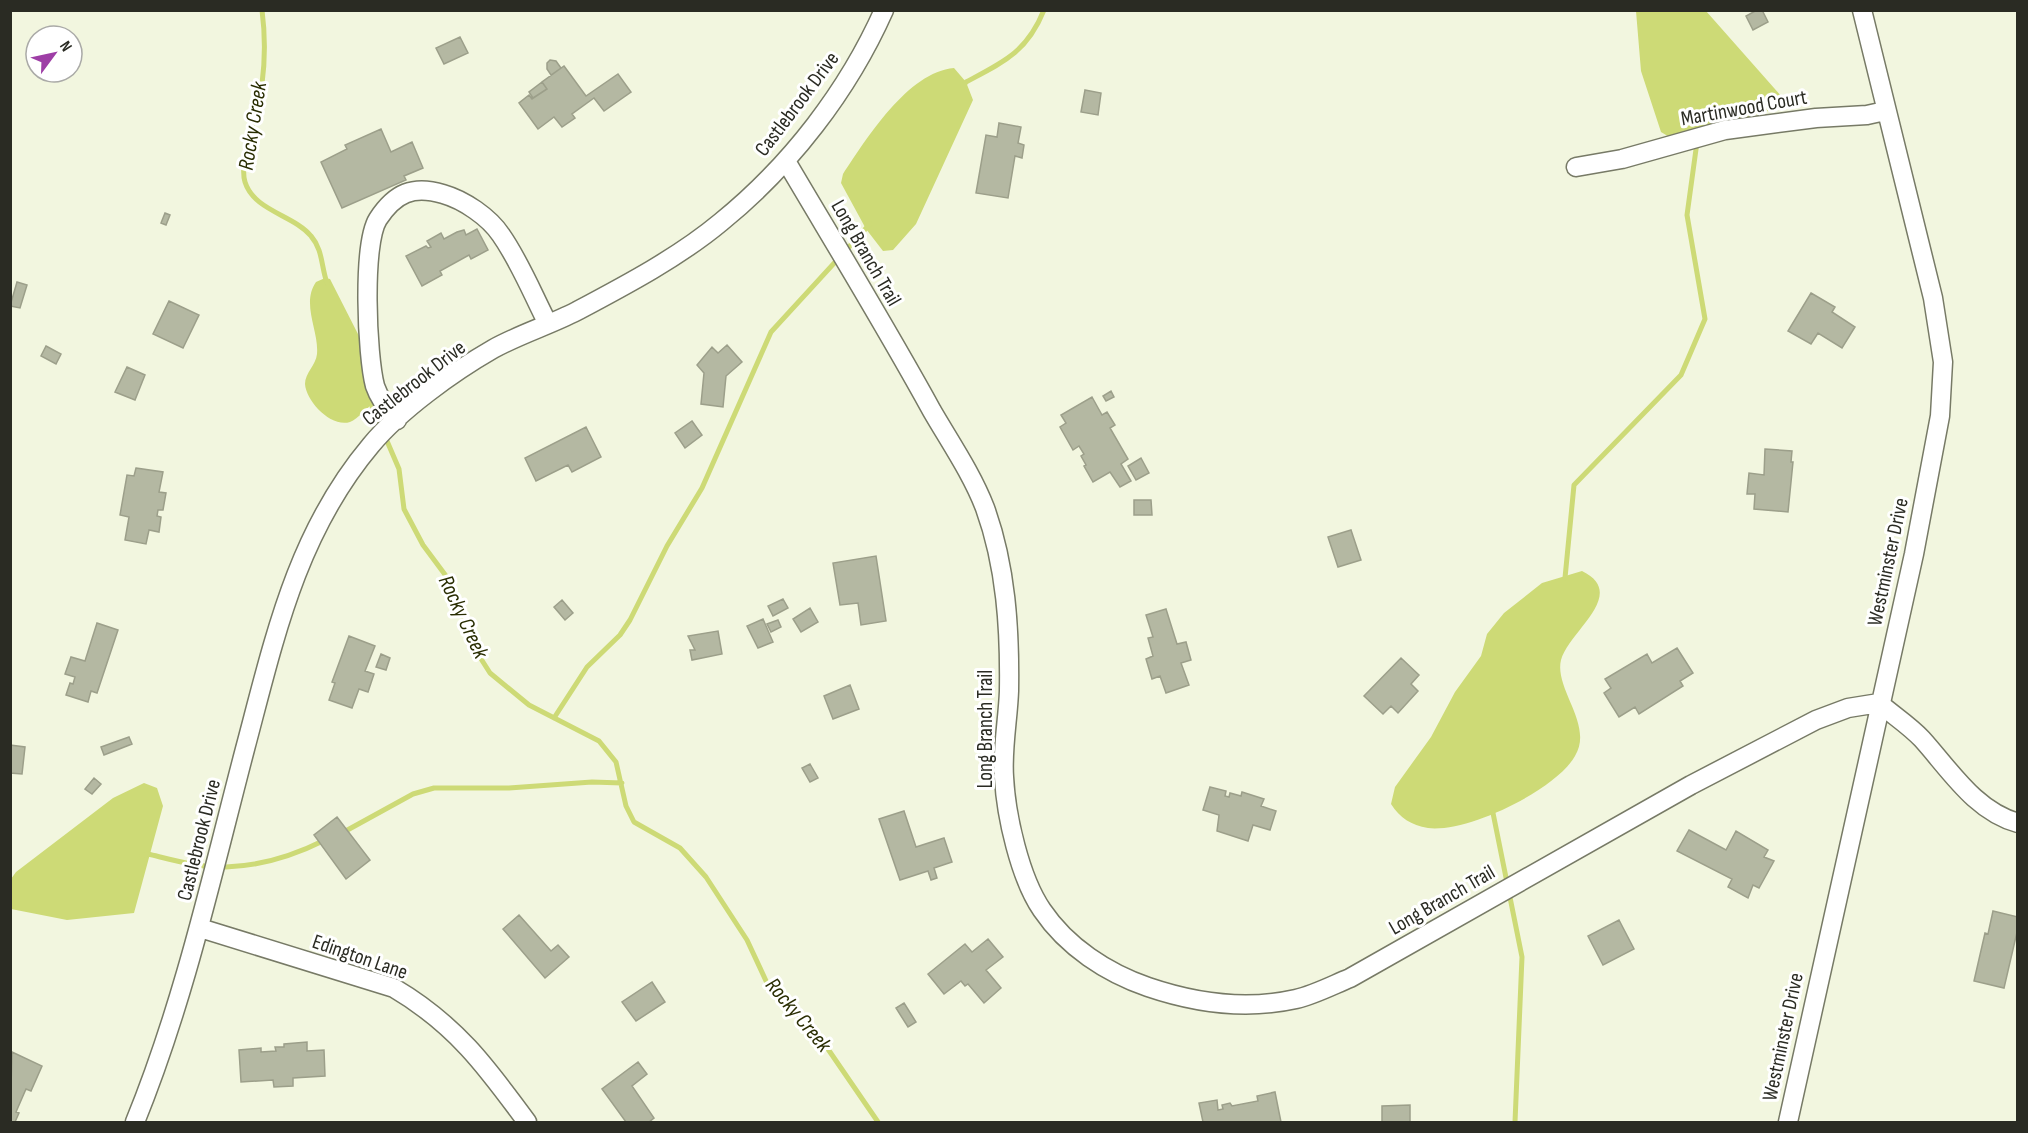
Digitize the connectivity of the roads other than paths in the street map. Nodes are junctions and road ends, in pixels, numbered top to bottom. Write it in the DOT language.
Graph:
graph roads {
  1 [pos="884,10"];
  2 [pos="1862,10"];
  3 [pos="1885,111"];
  4 [pos="786,161"];
  5 [pos="1576,167"];
  6 [pos="548,324"];
  7 [pos="397,420"];
  8 [pos="1879,703"];
  9 [pos="2018,824"];
  10 [pos="200,928"];
  11 [pos="135,1122"];
  12 [pos="527,1122"];
  13 [pos="1788,1122"];
  1 -- 4 [label="street, Castlebrook Drive"];
  2 -- 3 [label="street, Westminster Drive"];
  3 -- 5 [label="street, Martinwood Court"];
  3 -- 8 [label="street, Westminster Drive"];
  4 -- 6 [label="street, Castlebrook Drive"];
  4 -- 8 [label="street, Long Branch Trail"];
  6 -- 7 [label="street, Castlebrook Drive"];
  6 -- 7 [label="street"];
  7 -- 10 [label="street, Castlebrook Drive"];
  8 -- 9 [label="street"];
  8 -- 13 [label="street, Westminster Drive"];
  10 -- 11 [label="street, Castlebrook Drive"];
  10 -- 12 [label="street, Edington Lane"];
}
